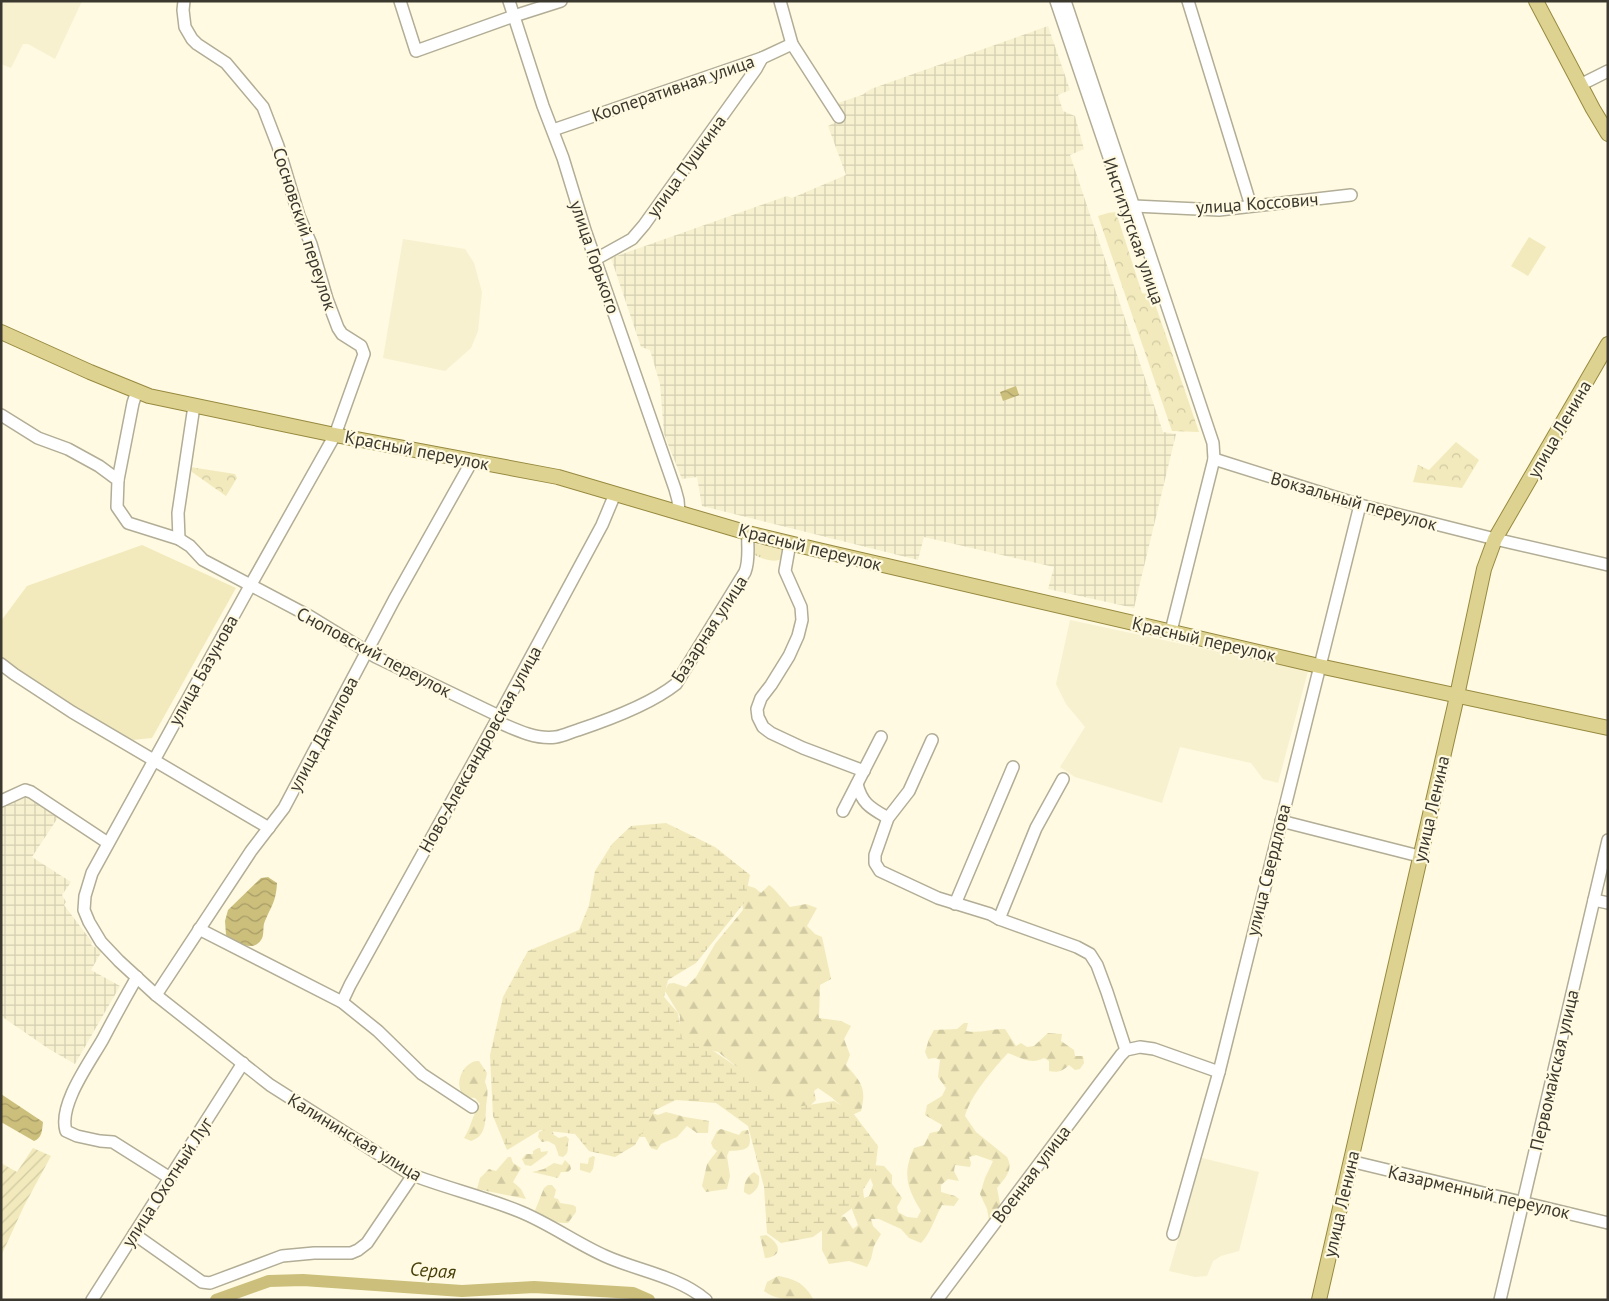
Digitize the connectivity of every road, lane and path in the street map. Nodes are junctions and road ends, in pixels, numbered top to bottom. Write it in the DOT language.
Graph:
graph roads {
  1 [pos="184,1"];
  2 [pos="400,1"];
  3 [pos="509,1"];
  4 [pos="561,1"];
  5 [pos="780,1"];
  6 [pos="1056,1"];
  7 [pos="1065,1"];
  8 [pos="1188,1"];
  9 [pos="1536,1"];
  10 [pos="514,16"];
  11 [pos="792,44"];
  12 [pos="762,58"];
  13 [pos="1608,71"];
  14 [pos="1580,85"];
  15 [pos="1091,92"];
  16 [pos="839,117"];
  17 [pos="552,130"];
  18 [pos="1608,134"];
  19 [pos="1351,195"];
  20 [pos="1251,206"];
  21 [pos="1130,207"];
  22 [pos="596,258"];
  23 [pos="1,332"];
  24 [pos="1608,344"];
  25 [pos="136,391"];
  26 [pos="194,406"];
  27 [pos="1,414"];
  28 [pos="335,435"];
  29 [pos="1214,459"];
  30 [pos="472,461"];
  31 [pos="118,480"];
  32 [pos="615,494"];
  33 [pos="1360,505"];
  34 [pos="679,513"];
  35 [pos="748,533"];
  36 [pos="179,539"];
  37 [pos="1495,540"];
  38 [pos="790,543"];
  39 [pos="1608,566"];
  40 [pos="250,586"];
  41 [pos="1171,631"];
  42 [pos="367,651"];
  43 [pos="1,664"];
  44 [pos="1318,666"];
  45 [pos="1457,695"];
  46 [pos="498,718"];
  47 [pos="1608,728"];
  48 [pos="881,737"];
  49 [pos="932,740"];
  50 [pos="154,760"];
  51 [pos="1013,767"];
  52 [pos="864,771"];
  53 [pos="1063,779"];
  54 [pos="857,784"];
  55 [pos="1,800"];
  56 [pos="843,811"];
  57 [pos="888,818"];
  58 [pos="1280,820"];
  59 [pos="269,828"];
  60 [pos="1608,840"];
  61 [pos="108,843"];
  62 [pos="1419,856"];
  63 [pos="1594,900"];
  64 [pos="1608,903"];
  65 [pos="955,904"];
  66 [pos="84,910"];
  67 [pos="999,919"];
  68 [pos="200,929"];
  69 [pos="137,977"];
  70 [pos="156,995"];
  71 [pos="342,1002"];
  72 [pos="1126,1050"];
  73 [pos="243,1064"];
  74 [pos="1219,1072"];
  75 [pos="472,1107"];
  76 [pos="1350,1161"];
  77 [pos="413,1175"];
  78 [pos="170,1178"];
  79 [pos="1522,1202"];
  80 [pos="1608,1223"];
  81 [pos="134,1234"];
  82 [pos="1173,1234"];
  83 [pos="92,1300"];
  84 [pos="706,1300"];
  85 [pos="937,1300"];
  86 [pos="1319,1300"];
  87 [pos="1500,1300"];
  1 -- 28 [label="street, Сосновский переулок"];
  2 -- 10 [label="street"];
  3 -- 10 [label="street, улица Горького"];
  4 -- 10 [label="street"];
  5 -- 11 [label="street"];
  6 -- 15 [label="street, Институтская улица"];
  7 -- 15 [label="street, Институтская улица"];
  8 -- 20 [label="street"];
  9 -- 14 [label="main road"];
  10 -- 17 [label="street, улица Горького"];
  11 -- 12 [label="street, Кооперативная улица"];
  11 -- 16 [label="street"];
  12 -- 17 [label="street, Кооперативная улица"];
  12 -- 22 [label="street, улица Пушкина"];
  13 -- 14 [label="street"];
  14 -- 18 [label="main road"];
  15 -- 21 [label="street, Институтская улица"];
  17 -- 22 [label="street, улица Горького"];
  19 -- 20 [label="street, улица Коссович"];
  20 -- 21 [label="street, улица Коссович"];
  21 -- 29 [label="street, Институтская улица"];
  22 -- 34 [label="street, улица Горького"];
  23 -- 25 [label="main road, Красный переулок"];
  24 -- 37 [label="main road, улица Ленина"];
  25 -- 26 [label="main road, Красный переулок"];
  25 -- 31 [label="street"];
  26 -- 28 [label="main road, Красный переулок"];
  26 -- 36 [label="street"];
  27 -- 31 [label="street"];
  28 -- 30 [label="main road, Красный переулок"];
  28 -- 40 [label="street, улица Базунова"];
  29 -- 33 [label="street, Вокзальный переулок"];
  29 -- 41 [label="street, Институтская улица"];
  30 -- 32 [label="main road, Красный переулок"];
  30 -- 42 [label="street, улица Данилова"];
  31 -- 36 [label="street"];
  32 -- 34 [label="main road, Красный переулок"];
  32 -- 46 [label="street, Ново-Александровская улица"];
  33 -- 37 [label="street, Вокзальный переулок"];
  33 -- 44 [label="street, улица Свердлова"];
  34 -- 35 [label="main road, Красный переулок"];
  35 -- 38 [label="main road, Красный переулок"];
  35 -- 46 [label="street, Базарная улица"];
  36 -- 40 [label="street, Сноповский переулок"];
  37 -- 39 [label="street, Вокзальный переулок"];
  37 -- 45 [label="main road, улица Ленина"];
  38 -- 41 [label="main road, Красный переулок"];
  38 -- 52 [label="street"];
  40 -- 42 [label="street, Сноповский переулок"];
  40 -- 50 [label="street, улица Базунова"];
  41 -- 44 [label="main road, Красный переулок"];
  42 -- 46 [label="street, Сноповский переулок"];
  42 -- 59 [label="street, улица Данилова"];
  43 -- 50 [label="street"];
  44 -- 45 [label="main road, Красный переулок"];
  44 -- 58 [label="street, улица Свердлова"];
  45 -- 47 [label="main road, Красный переулок"];
  45 -- 62 [label="main road, улица Ленина"];
  46 -- 71 [label="street, Ново-Александровская улица"];
  48 -- 52 [label="street"];
  49 -- 57 [label="street"];
  50 -- 59 [label="street"];
  50 -- 61 [label="street, улица Базунова"];
  51 -- 65 [label="street"];
  52 -- 54 [label="street"];
  53 -- 67 [label="street"];
  54 -- 56 [label="street"];
  54 -- 57 [label="street"];
  55 -- 61 [label="street"];
  57 -- 65 [label="street"];
  58 -- 62 [label="street"];
  58 -- 74 [label="street, улица Свердлова"];
  59 -- 68 [label="street, улица Данилова"];
  60 -- 63 [label="street, Первомайская улица"];
  61 -- 66 [label="street, улица Базунова"];
  62 -- 76 [label="main road, улица Ленина"];
  63 -- 64 [label="street"];
  63 -- 79 [label="street, Первомайская улица"];
  65 -- 67 [label="street"];
  66 -- 69 [label="street, Калининская улица"];
  67 -- 72 [label="street"];
  68 -- 70 [label="street, улица Данилова"];
  68 -- 71 [label="street"];
  69 -- 70 [label="street, Калининская улица"];
  69 -- 78 [label="street"];
  70 -- 73 [label="street, Калининская улица"];
  71 -- 75 [label="street"];
  72 -- 74 [label="street"];
  72 -- 85 [label="street, Военная улица"];
  73 -- 77 [label="street, Калининская улица"];
  73 -- 78 [label="street, улица Охотный Луг"];
  74 -- 82 [label="street, улица Свердлова"];
  76 -- 79 [label="street, Казарменный переулок"];
  76 -- 86 [label="main road, улица Ленина"];
  77 -- 81 [label="street"];
  77 -- 84 [label="street, Калининская улица"];
  78 -- 81 [label="street, улица Охотный Луг"];
  79 -- 80 [label="street, Казарменный переулок"];
  79 -- 87 [label="street, Первомайская улица"];
  81 -- 83 [label="street, улица Охотный Луг"];
}
